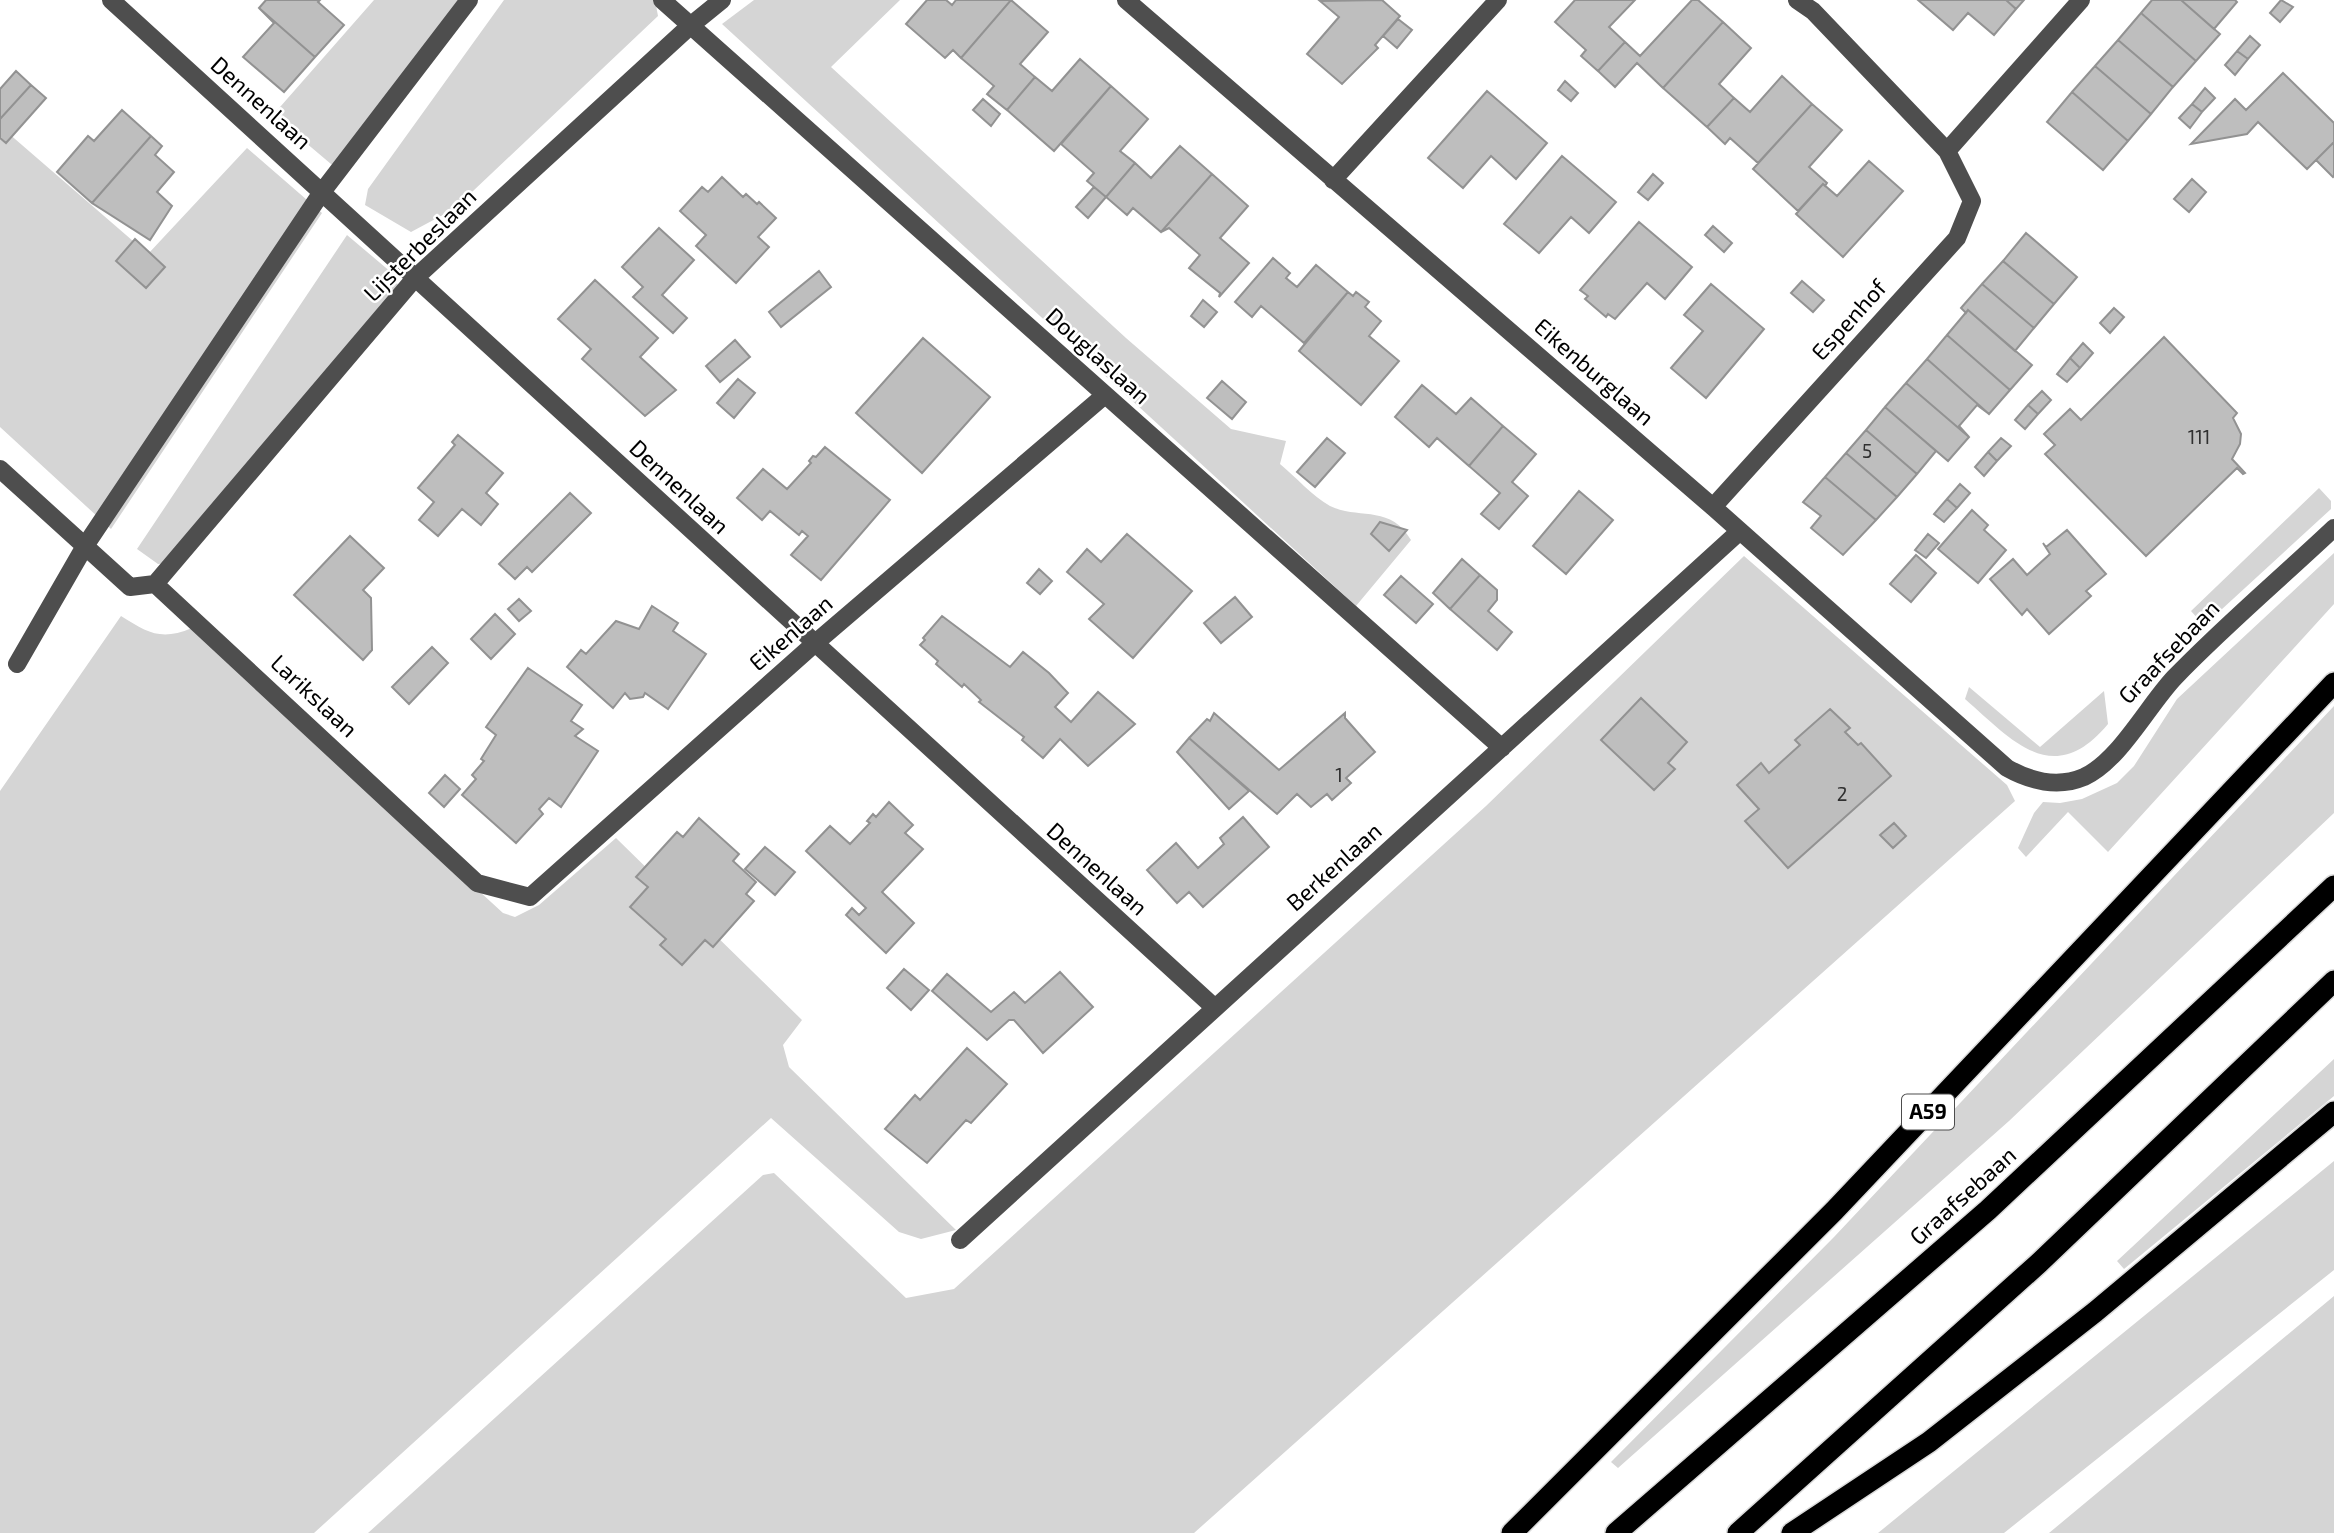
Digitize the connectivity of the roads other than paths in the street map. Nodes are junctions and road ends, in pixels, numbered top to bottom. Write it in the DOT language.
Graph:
graph roads {
  1 [pos="111,0"];
  2 [pos="469,0"];
  3 [pos="662,0"];
  4 [pos="722,0"];
  5 [pos="1126,0"];
  6 [pos="1498,0"];
  7 [pos="1797,0"];
  8 [pos="2081,0"];
  9 [pos="690,26"];
  10 [pos="1947,151"];
  11 [pos="1333,180"];
  12 [pos="322,192"];
  13 [pos="415,278"];
  14 [pos="1105,395"];
  15 [pos="0,469"];
  16 [pos="1713,507"];
  17 [pos="2334,528"];
  18 [pos="1740,531"];
  19 [pos="85,547"];
  20 [pos="155,584"];
  21 [pos="814,645"];
  22 [pos="17,664"];
  23 [pos="2334,683"];
  24 [pos="1502,748"];
  25 [pos="2030,780"];
  26 [pos="2334,886"];
  27 [pos="507,892"];
  28 [pos="2334,981"];
  29 [pos="1215,1008"];
  30 [pos="2334,1112"];
  31 [pos="960,1240"];
  32 [pos="1512,1533"];
  33 [pos="1616,1533"];
  34 [pos="1738,1533"];
  35 [pos="1792,1533"];
  1 -- 12 [label="street, Dennenlaan"];
  2 -- 12 [label="street"];
  3 -- 9 [label="street, Douglaslaan"];
  4 -- 9 [label="street, Lijsterbeslaan"];
  5 -- 11 [label="street, Eikenburglaan"];
  6 -- 11 [label="street"];
  7 -- 10 [label="street, Espenhof"];
  8 -- 10 [label="street"];
  9 -- 13 [label="street, Lijsterbeslaan"];
  9 -- 14 [label="street, Douglaslaan"];
  10 -- 16 [label="street, Espenhof"];
  11 -- 16 [label="street, Eikenburglaan"];
  12 -- 13 [label="street, Dennenlaan"];
  12 -- 19 [label="street"];
  13 -- 20 [label="street, Lijsterbeslaan"];
  13 -- 21 [label="street, Dennenlaan"];
  14 -- 21 [label="street, Eikenlaan"];
  14 -- 24 [label="street, Douglaslaan"];
  15 -- 19 [label="street"];
  16 -- 18 [label="street, Eikenburglaan"];
  17 -- 25 [label="street, Graafsebaan"];
  18 -- 24 [label="street, Berkenlaan"];
  18 -- 25 [label="street, Eikenburglaan"];
  19 -- 20 [label="street"];
  19 -- 22 [label="street"];
  20 -- 27 [label="street, Larikslaan"];
  21 -- 27 [label="street, Eikenlaan"];
  21 -- 29 [label="street, Dennenlaan"];
  23 -- 32 [label="highway, A59"];
  24 -- 29 [label="street, Berkenlaan"];
  26 -- 33 [label="highway, Graafsebaan"];
  28 -- 34 [label="highway"];
  29 -- 31 [label="street, Berkenlaan"];
  30 -- 35 [label="highway"];
}
